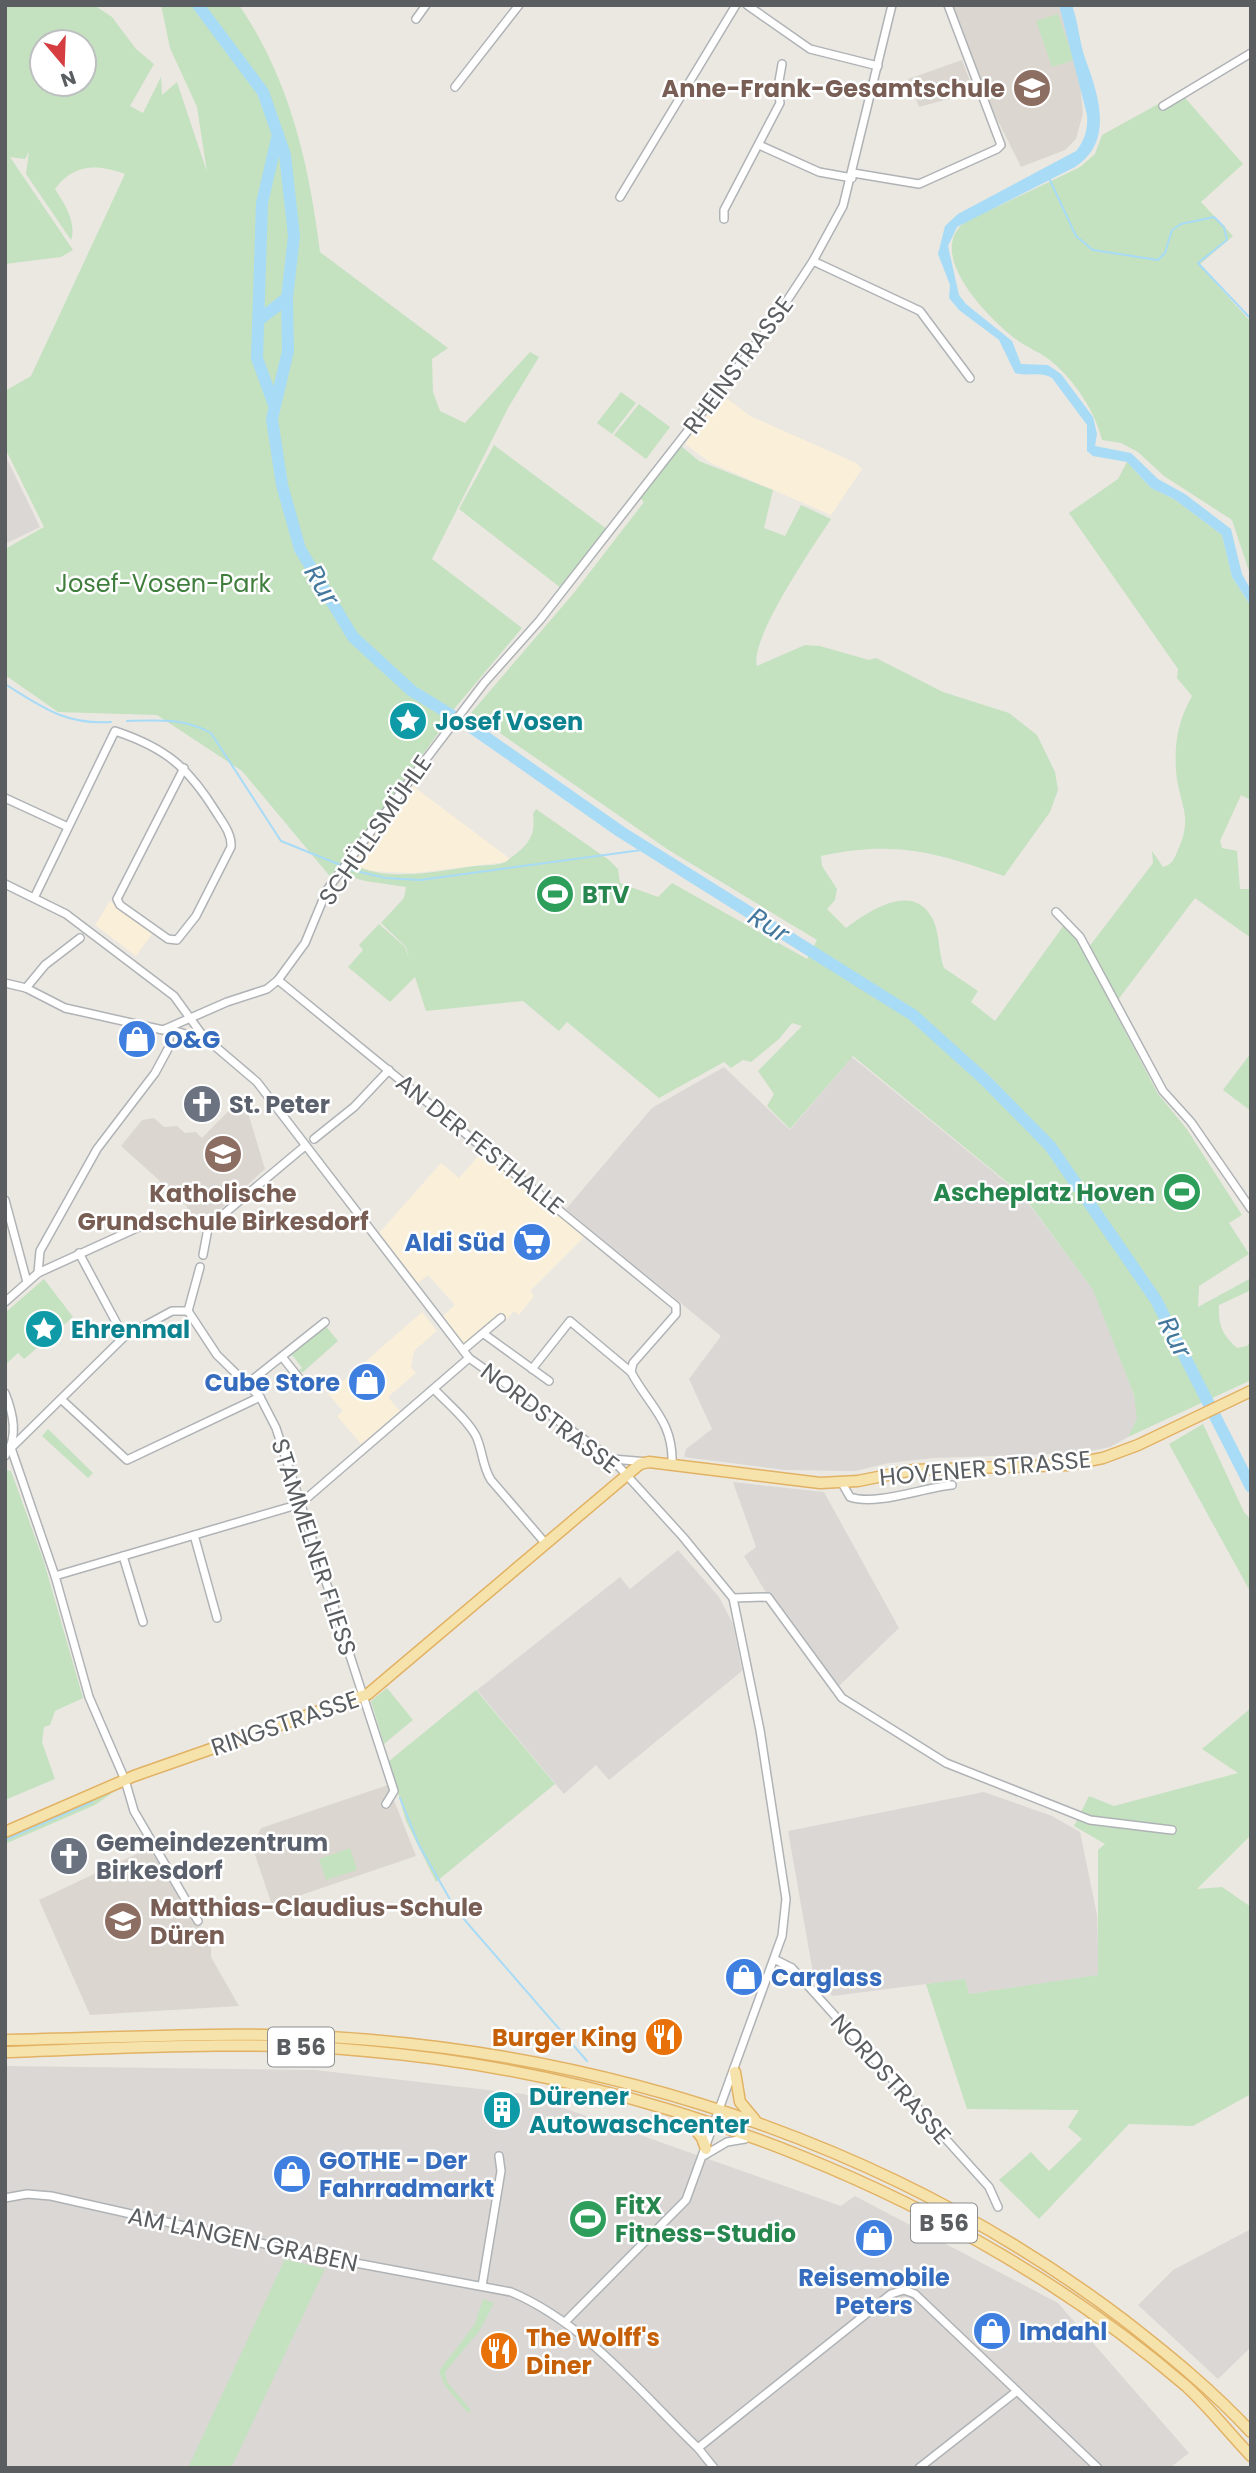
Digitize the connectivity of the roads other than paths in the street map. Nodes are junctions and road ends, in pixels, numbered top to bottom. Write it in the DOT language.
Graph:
graph roads {
  1 [pos="426,5"];
  2 [pos="519,5"];
  3 [pos="736,5"];
  4 [pos="747,5"];
  5 [pos="892,5"];
  6 [pos="948,5"];
  7 [pos="416,19"];
  8 [pos="1251,52"];
  9 [pos="782,64"];
  10 [pos="878,66"];
  11 [pos="455,87"];
  12 [pos="1163,106"];
  13 [pos="759,145"];
  14 [pos="852,175"];
  15 [pos="620,197"];
  16 [pos="724,219"];
  17 [pos="814,261"];
  18 [pos="970,378"];
  19 [pos="490,675"];
  20 [pos="184,768"];
  21 [pos="5,798"];
  22 [pos="68,827"];
  23 [pos="5,884"];
  24 [pos="35,896"];
  25 [pos="1056,912"];
  26 [pos="80,938"];
  27 [pos="278,980"];
  28 [pos="5,983"];
  29 [pos="26,988"];
  30 [pos="190,1020"];
  31 [pos="169,1029"];
  32 [pos="207,1040"];
  33 [pos="389,1070"];
  34 [pos="314,1139"];
  35 [pos="305,1146"];
  36 [pos="5,1200"];
  37 [pos="1251,1209"];
  38 [pos="209,1223"];
  39 [pos="79,1253"];
  40 [pos="203,1255"];
  41 [pos="200,1267"];
  42 [pos="38,1273"];
  43 [pos="27,1282"];
  44 [pos="5,1302"];
  45 [pos="188,1311"];
  46 [pos="501,1318"];
  47 [pos="325,1322"];
  48 [pos="484,1334"];
  49 [pos="124,1337"];
  50 [pos="463,1350"];
  51 [pos="283,1358"];
  52 [pos="470,1358"];
  53 [pos="531,1369"];
  54 [pos="631,1372"];
  55 [pos="549,1381"];
  56 [pos="247,1384"];
  57 [pos="307,1388"];
  58 [pos="434,1389"];
  59 [pos="5,1393"];
  60 [pos="1246,1394"];
  61 [pos="260,1397"];
  62 [pos="62,1400"];
  63 [pos="10,1448"];
  64 [pos="5,1456"];
  65 [pos="612,1459"];
  66 [pos="649,1462"];
  67 [pos="672,1465"];
  68 [pos="626,1475"];
  69 [pos="842,1483"];
  70 [pos="952,1485"];
  71 [pos="300,1504"];
  72 [pos="194,1535"];
  73 [pos="546,1544"];
  74 [pos="122,1556"];
  75 [pos="55,1576"];
  76 [pos="733,1598"];
  77 [pos="217,1618"];
  78 [pos="143,1622"];
  79 [pos="363,1697"];
  80 [pos="125,1780"];
  81 [pos="386,1804"];
  82 [pos="1172,1830"];
  83 [pos="5,1832"];
  84 [pos="198,1922"];
  85 [pos="776,1959"];
  86 [pos="5,2040"];
  87 [pos="5,2052"];
  88 [pos="734,2073"];
  89 [pos="721,2109"];
  90 [pos="682,2113"];
  91 [pos="755,2120"];
  92 [pos="716,2123"];
  93 [pos="758,2139"];
  94 [pos="705,2152"];
  95 [pos="499,2156"];
  96 [pos="5,2198"];
  97 [pos="998,2207"];
  98 [pos="482,2286"];
  99 [pos="565,2322"];
  100 [pos="1017,2391"];
  101 [pos="1251,2432"];
  102 [pos="698,2448"];
  103 [pos="1251,2456"];
  104 [pos="714,2468"];
  105 [pos="919,2468"];
  106 [pos="1098,2468"];
  1 -- 7 [label="street"];
  2 -- 11 [label="street"];
  3 -- 15 [label="street"];
  4 -- 10 [label="street"];
  5 -- 10 [label="street, RHEINSTRASSE"];
  6 -- 14 [label="street"];
  8 -- 12 [label="street"];
  9 -- 13 [label="street"];
  10 -- 14 [label="street, RHEINSTRASSE"];
  13 -- 14 [label="street"];
  13 -- 16 [label="street"];
  14 -- 17 [label="street, RHEINSTRASSE"];
  17 -- 18 [label="street"];
  17 -- 19 [label="street, RHEINSTRASSE"];
  19 -- 27 [label="street, SCHÜLLSMÜHLE"];
  20 -- 20 [label="street"];
  20 -- 22 [label="street"];
  21 -- 22 [label="street"];
  22 -- 24 [label="street"];
  23 -- 24 [label="street, NORDSTRASSE"];
  24 -- 30 [label="street, NORDSTRASSE"];
  25 -- 37 [label="street"];
  26 -- 29 [label="street"];
  27 -- 30 [label="street, SCHÜLLSMÜHLE"];
  27 -- 33 [label="street, AN DER FESTHALLE"];
  28 -- 29 [label="street"];
  29 -- 31 [label="street"];
  30 -- 31 [label="street, SCHÜLLSMÜHLE"];
  30 -- 32 [label="street, NORDSTRASSE"];
  31 -- 32 [label="street"];
  31 -- 42 [label="street"];
  32 -- 35 [label="street, NORDSTRASSE"];
  33 -- 34 [label="street"];
  33 -- 54 [label="street, AN DER FESTHALLE"];
  35 -- 38 [label="street"];
  35 -- 50 [label="street, NORDSTRASSE"];
  36 -- 43 [label="street"];
  38 -- 39 [label="street"];
  38 -- 40 [label="street"];
  39 -- 42 [label="street"];
  39 -- 49 [label="street"];
  41 -- 45 [label="street"];
  42 -- 43 [label="street"];
  43 -- 44 [label="street"];
  45 -- 49 [label="street"];
  45 -- 56 [label="street, STAMMELNER FLIESS"];
  46 -- 48 [label="street"];
  47 -- 51 [label="street"];
  48 -- 50 [label="street"];
  48 -- 53 [label="street"];
  49 -- 62 [label="street"];
  50 -- 52 [label="street, NORDSTRASSE"];
  51 -- 56 [label="street"];
  51 -- 57 [label="street"];
  52 -- 58 [label="street"];
  52 -- 65 [label="street, NORDSTRASSE"];
  53 -- 54 [label="street"];
  53 -- 55 [label="street"];
  54 -- 67 [label="street"];
  56 -- 61 [label="street, STAMMELNER FLIESS"];
  58 -- 71 [label="street"];
  58 -- 73 [label="street"];
  59 -- 63 [label="street"];
  60 -- 69 [label="main road, HOVENER STRASSE"];
  61 -- 62 [label="street"];
  61 -- 71 [label="street, STAMMELNER FLIESS"];
  62 -- 63 [label="street"];
  63 -- 64 [label="street"];
  63 -- 75 [label="street"];
  65 -- 66 [label="street"];
  65 -- 68 [label="street, NORDSTRASSE"];
  66 -- 67 [label="main road, HOVENER STRASSE"];
  66 -- 68 [label="main road"];
  67 -- 69 [label="main road, HOVENER STRASSE"];
  68 -- 73 [label="main road, RINGSTRASSE"];
  68 -- 76 [label="street, NORDSTRASSE"];
  69 -- 70 [label="street, HOVENER STRASSE"];
  71 -- 72 [label="street"];
  71 -- 79 [label="street, STAMMELNER FLIESS"];
  72 -- 74 [label="street"];
  72 -- 77 [label="street"];
  73 -- 79 [label="main road, RINGSTRASSE"];
  74 -- 75 [label="street"];
  74 -- 78 [label="street"];
  75 -- 80 [label="street"];
  76 -- 82 [label="street"];
  76 -- 85 [label="street, NORDSTRASSE"];
  79 -- 80 [label="main road, RINGSTRASSE"];
  79 -- 81 [label="street, STAMMELNER FLIESS"];
  80 -- 83 [label="main road, RINGSTRASSE"];
  80 -- 84 [label="street"];
  85 -- 88 [label="street, NORDSTRASSE"];
  85 -- 97 [label="street, NORDSTRASSE"];
  86 -- 89 [label="main road, B 56"];
  87 -- 90 [label="main road, B 56"];
  88 -- 89 [label="street, NORDSTRASSE"];
  88 -- 91 [label="main road"];
  89 -- 91 [label="main road, B 56"];
  89 -- 92 [label="street, NORDSTRASSE"];
  90 -- 92 [label="main road, B 56"];
  90 -- 94 [label="main road"];
  91 -- 101 [label="main road, B 56"];
  92 -- 93 [label="main road, B 56"];
  92 -- 94 [label="street, NORDSTRASSE"];
  93 -- 94 [label="street"];
  93 -- 103 [label="main road, B 56"];
  94 -- 99 [label="street, NORDSTRASSE"];
  95 -- 98 [label="street"];
  96 -- 98 [label="street, AM LANGEN GRABEN"];
  98 -- 99 [label="street, AM LANGEN GRABEN"];
  99 -- 102 [label="street, AM LANGEN GRABEN"];
  100 -- 102 [label="street"];
  100 -- 105 [label="street"];
  100 -- 106 [label="street"];
  102 -- 104 [label="street, AM LANGEN GRABEN"];
}
